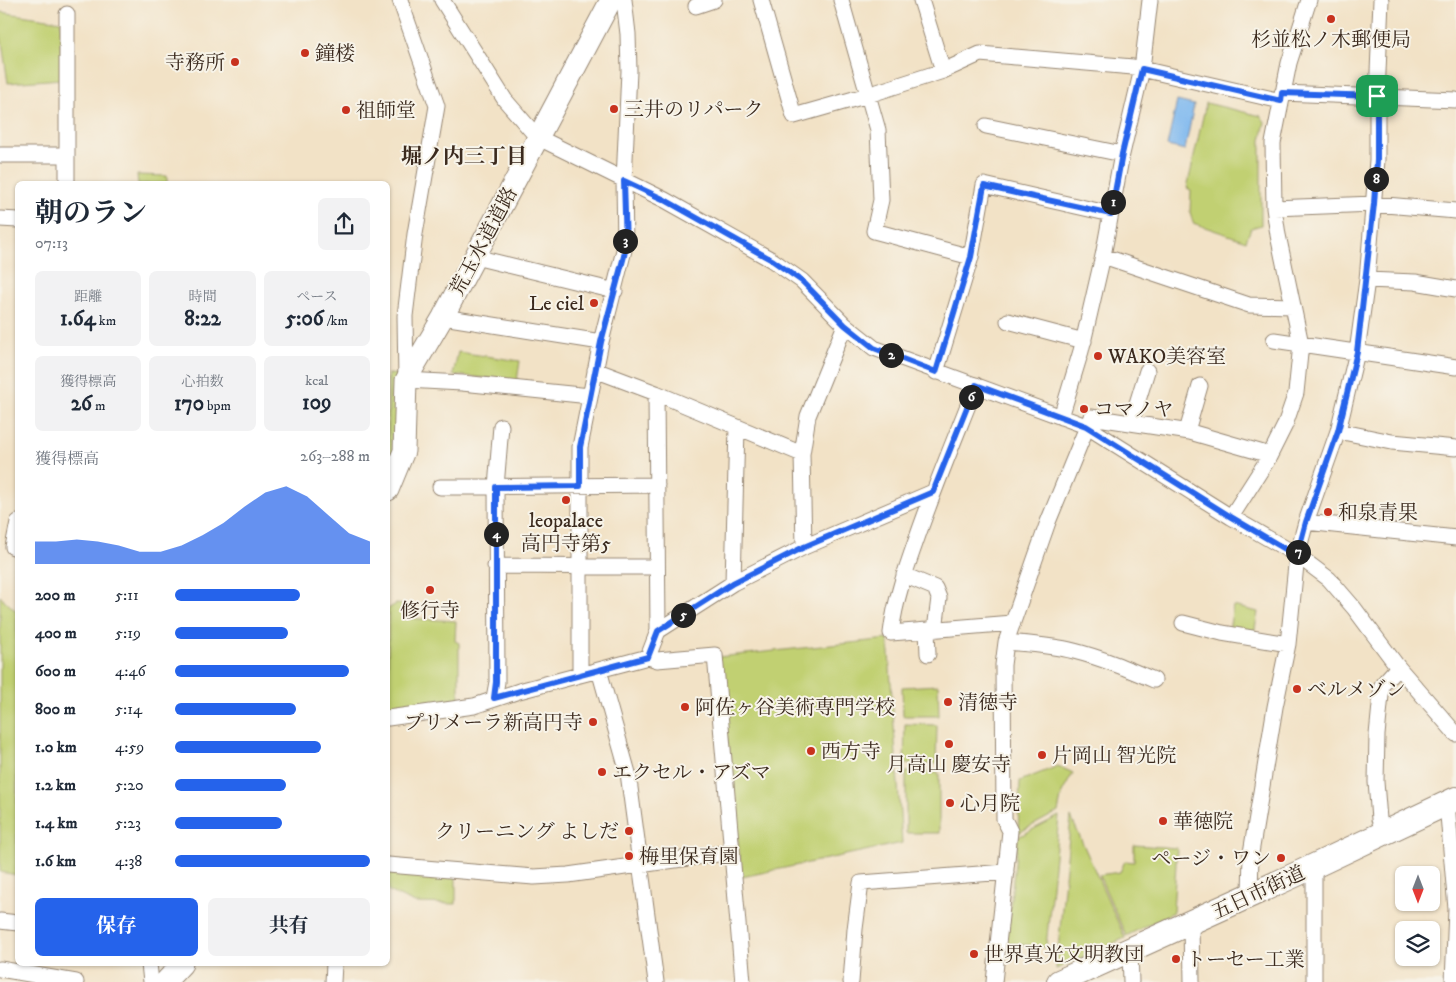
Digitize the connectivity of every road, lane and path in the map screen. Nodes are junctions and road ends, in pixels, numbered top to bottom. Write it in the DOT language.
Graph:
graph roads {
  1 [pos="400,0"];
  2 [pos="442,0"];
  3 [pos="611,0"];
  4 [pos="624,0"];
  5 [pos="714,0"];
  6 [pos="760,0"];
  7 [pos="841,0"];
  8 [pos="921,0"];
  9 [pos="1150,0"];
  10 [pos="1309,0"];
  11 [pos="1381,0"];
  12 [pos="696,6"];
  13 [pos="67,14"];
  14 [pos="1142,69"];
  15 [pos="943,71"];
  16 [pos="868,95"];
  17 [pos="1377,96"];
  18 [pos="1282,97"];
  19 [pos="1456,100"];
  20 [pos="986,126"];
  21 [pos="537,137"];
  22 [pos="1122,154"];
  23 [pos="0,155"];
  24 [pos="66,155"];
  25 [pos="67,181"];
  26 [pos="624,181"];
  27 [pos="1374,204"];
  28 [pos="1274,208"];
  29 [pos="1456,210"];
  30 [pos="1111,214"];
  31 [pos="0,219"];
  32 [pos="15,220"];
  33 [pos="1102,256"];
  34 [pos="475,257"];
  35 [pos="971,257"];
  36 [pos="1367,280"];
  37 [pos="1456,290"];
  38 [pos="615,291"];
  39 [pos="1293,306"];
  40 [pos="444,317"];
  41 [pos="1008,321"];
  42 [pos="845,325"];
  43 [pos="1274,340"];
  44 [pos="1084,341"];
  45 [pos="601,342"];
  46 [pos="1301,344"];
  47 [pos="1357,352"];
  48 [pos="1456,367"];
  49 [pos="595,370"];
  50 [pos="1147,371"];
  51 [pos="936,372"];
  52 [pos="406,380"];
  53 [pos="976,385"];
  54 [pos="1200,386"];
  55 [pos="656,393"];
  56 [pos="590,396"];
  57 [pos="1061,417"];
  58 [pos="1131,423"];
  59 [pos="501,426"];
  60 [pos="1086,426"];
  61 [pos="737,427"];
  62 [pos="1187,431"];
  63 [pos="1338,431"];
  64 [pos="1456,448"];
  65 [pos="802,454"];
  66 [pos="1270,455"];
  67 [pos="390,485"];
  68 [pos="657,485"];
  69 [pos="580,486"];
  70 [pos="440,487"];
  71 [pos="496,487"];
  72 [pos="933,492"];
  73 [pos="1231,517"];
  74 [pos="1306,522"];
  75 [pos="0,536"];
  76 [pos="1456,538"];
  77 [pos="804,547"];
  78 [pos="15,548"];
  79 [pos="1297,556"];
  80 [pos="495,566"];
  81 [pos="580,566"];
  82 [pos="658,567"];
  83 [pos="904,575"];
  84 [pos="733,583"];
  85 [pos="1013,623"];
  86 [pos="1183,623"];
  87 [pos="931,630"];
  88 [pos="658,631"];
  89 [pos="1006,642"];
  90 [pos="1288,644"];
  91 [pos="928,654"];
  92 [pos="648,657"];
  93 [pos="1398,667"];
  94 [pos="599,670"];
  95 [pos="580,675"];
  96 [pos="1154,680"];
  97 [pos="494,698"];
  98 [pos="390,718"];
  99 [pos="1450,733"];
  100 [pos="1451,801"];
  101 [pos="1384,832"];
  102 [pos="732,852"];
  103 [pos="390,865"];
  104 [pos="640,866"];
  105 [pos="1314,866"];
  106 [pos="1006,872"];
  107 [pos="1250,894"];
  108 [pos="0,921"];
  109 [pos="1190,923"];
  110 [pos="15,924"];
  111 [pos="1130,950"];
  112 [pos="149,966"];
  113 [pos="180,966"];
  114 [pos="334,966"];
  115 [pos="0,969"];
  116 [pos="76,982"];
  117 [pos="151,982"];
  118 [pos="166,982"];
  119 [pos="334,982"];
  120 [pos="656,982"];
  121 [pos="743,982"];
  122 [pos="851,982"];
  123 [pos="994,982"];
  124 [pos="1059,982"];
  125 [pos="1131,982"];
  126 [pos="1192,982"];
  127 [pos="1314,982"];
  128 [pos="1453,982"];
  1 -- 52 [label="street"];
  2 -- 21 [label="street"];
  3 -- 21 [label="main road, 荒玉水道道路"];
  4 -- 26 [label="street"];
  5 -- 12 [label="street"];
  6 -- 16 [label="street"];
  7 -- 16 [label="street"];
  8 -- 15 [label="street"];
  9 -- 14 [label="street"];
  10 -- 18 [label="street"];
  11 -- 17 [label="street"];
  13 -- 24 [label="street"];
  14 -- 15 [label="street"];
  14 -- 18 [label="street"];
  14 -- 22 [label="street"];
  15 -- 16 [label="street"];
  16 -- 35 [label="street"];
  17 -- 18 [label="street"];
  17 -- 19 [label="street"];
  17 -- 27 [label="street"];
  18 -- 28 [label="street"];
  20 -- 22 [label="street"];
  21 -- 26 [label="street"];
  21 -- 34 [label="main road, 荒玉水道道路"];
  22 -- 30 [label="street"];
  23 -- 24 [label="street"];
  24 -- 25 [label="street"];
  26 -- 38 [label="street"];
  26 -- 42 [label="street"];
  27 -- 28 [label="street"];
  27 -- 29 [label="street"];
  27 -- 36 [label="street"];
  28 -- 39 [label="street"];
  30 -- 33 [label="street"];
  30 -- 35 [label="street"];
  31 -- 32 [label="street"];
  33 -- 39 [label="street"];
  33 -- 44 [label="street"];
  34 -- 38 [label="street"];
  34 -- 40 [label="main road, 荒玉水道道路"];
  35 -- 51 [label="street"];
  36 -- 37 [label="street"];
  36 -- 47 [label="street"];
  38 -- 45 [label="street"];
  39 -- 46 [label="street"];
  40 -- 45 [label="street"];
  40 -- 52 [label="main road, 荒玉水道道路"];
  41 -- 44 [label="street"];
  42 -- 51 [label="street"];
  42 -- 65 [label="street"];
  43 -- 46 [label="street"];
  44 -- 57 [label="street"];
  45 -- 49 [label="street"];
  46 -- 47 [label="street"];
  46 -- 66 [label="street"];
  47 -- 48 [label="street"];
  47 -- 63 [label="street"];
  49 -- 55 [label="street"];
  49 -- 56 [label="street"];
  50 -- 58 [label="street"];
  51 -- 53 [label="street"];
  52 -- 56 [label="street"];
  52 -- 67 [label="main road, 荒玉水道道路"];
  53 -- 57 [label="street"];
  53 -- 72 [label="street"];
  54 -- 62 [label="street"];
  55 -- 61 [label="street"];
  55 -- 68 [label="street"];
  56 -- 69 [label="street"];
  57 -- 60 [label="street"];
  58 -- 60 [label="street"];
  58 -- 62 [label="street"];
  59 -- 71 [label="street"];
  60 -- 73 [label="street"];
  60 -- 85 [label="street"];
  61 -- 65 [label="street"];
  61 -- 84 [label="street"];
  62 -- 66 [label="street"];
  63 -- 64 [label="street"];
  63 -- 74 [label="street"];
  65 -- 77 [label="street"];
  66 -- 73 [label="street"];
  68 -- 69 [label="street"];
  68 -- 82 [label="street"];
  69 -- 71 [label="street"];
  69 -- 81 [label="street"];
  70 -- 71 [label="street"];
  71 -- 80 [label="street"];
  72 -- 77 [label="street"];
  72 -- 83 [label="street"];
  73 -- 79 [label="street"];
  74 -- 76 [label="street"];
  74 -- 79 [label="street"];
  75 -- 78 [label="street"];
  77 -- 84 [label="street"];
  79 -- 90 [label="street"];
  79 -- 93 [label="street"];
  80 -- 81 [label="street"];
  80 -- 97 [label="street"];
  81 -- 82 [label="street"];
  81 -- 95 [label="street"];
  82 -- 88 [label="street"];
  83 -- 87 [label="street"];
  83 -- 87 [label="street"];
  84 -- 88 [label="street"];
  85 -- 87 [label="street"];
  85 -- 89 [label="street"];
  86 -- 90 [label="street"];
  87 -- 91 [label="street"];
  88 -- 92 [label="street"];
  89 -- 96 [label="street"];
  89 -- 106 [label="street"];
  90 -- 107 [label="street"];
  92 -- 94 [label="street"];
  92 -- 102 [label="street"];
  93 -- 99 [label="street"];
  93 -- 101 [label="street"];
  94 -- 95 [label="street"];
  94 -- 104 [label="street"];
  95 -- 97 [label="street"];
  97 -- 98 [label="street"];
  100 -- 101 [label="main road, 五日市街道"];
  100 -- 128 [label="street"];
  101 -- 105 [label="main road, 五日市街道"];
  102 -- 104 [label="street"];
  102 -- 121 [label="street"];
  103 -- 104 [label="street"];
  104 -- 120 [label="street"];
  105 -- 107 [label="main road, 五日市街道"];
  105 -- 127 [label="street"];
  106 -- 122 [label="street"];
  106 -- 123 [label="street"];
  107 -- 109 [label="main road, 五日市街道"];
  108 -- 110 [label="street"];
  109 -- 111 [label="main road, 五日市街道"];
  109 -- 126 [label="street"];
  111 -- 124 [label="main road, 五日市街道"];
  111 -- 125 [label="street"];
  112 -- 117 [label="street"];
  113 -- 118 [label="main road"];
  114 -- 119 [label="street"];
  115 -- 116 [label="street"];
}
